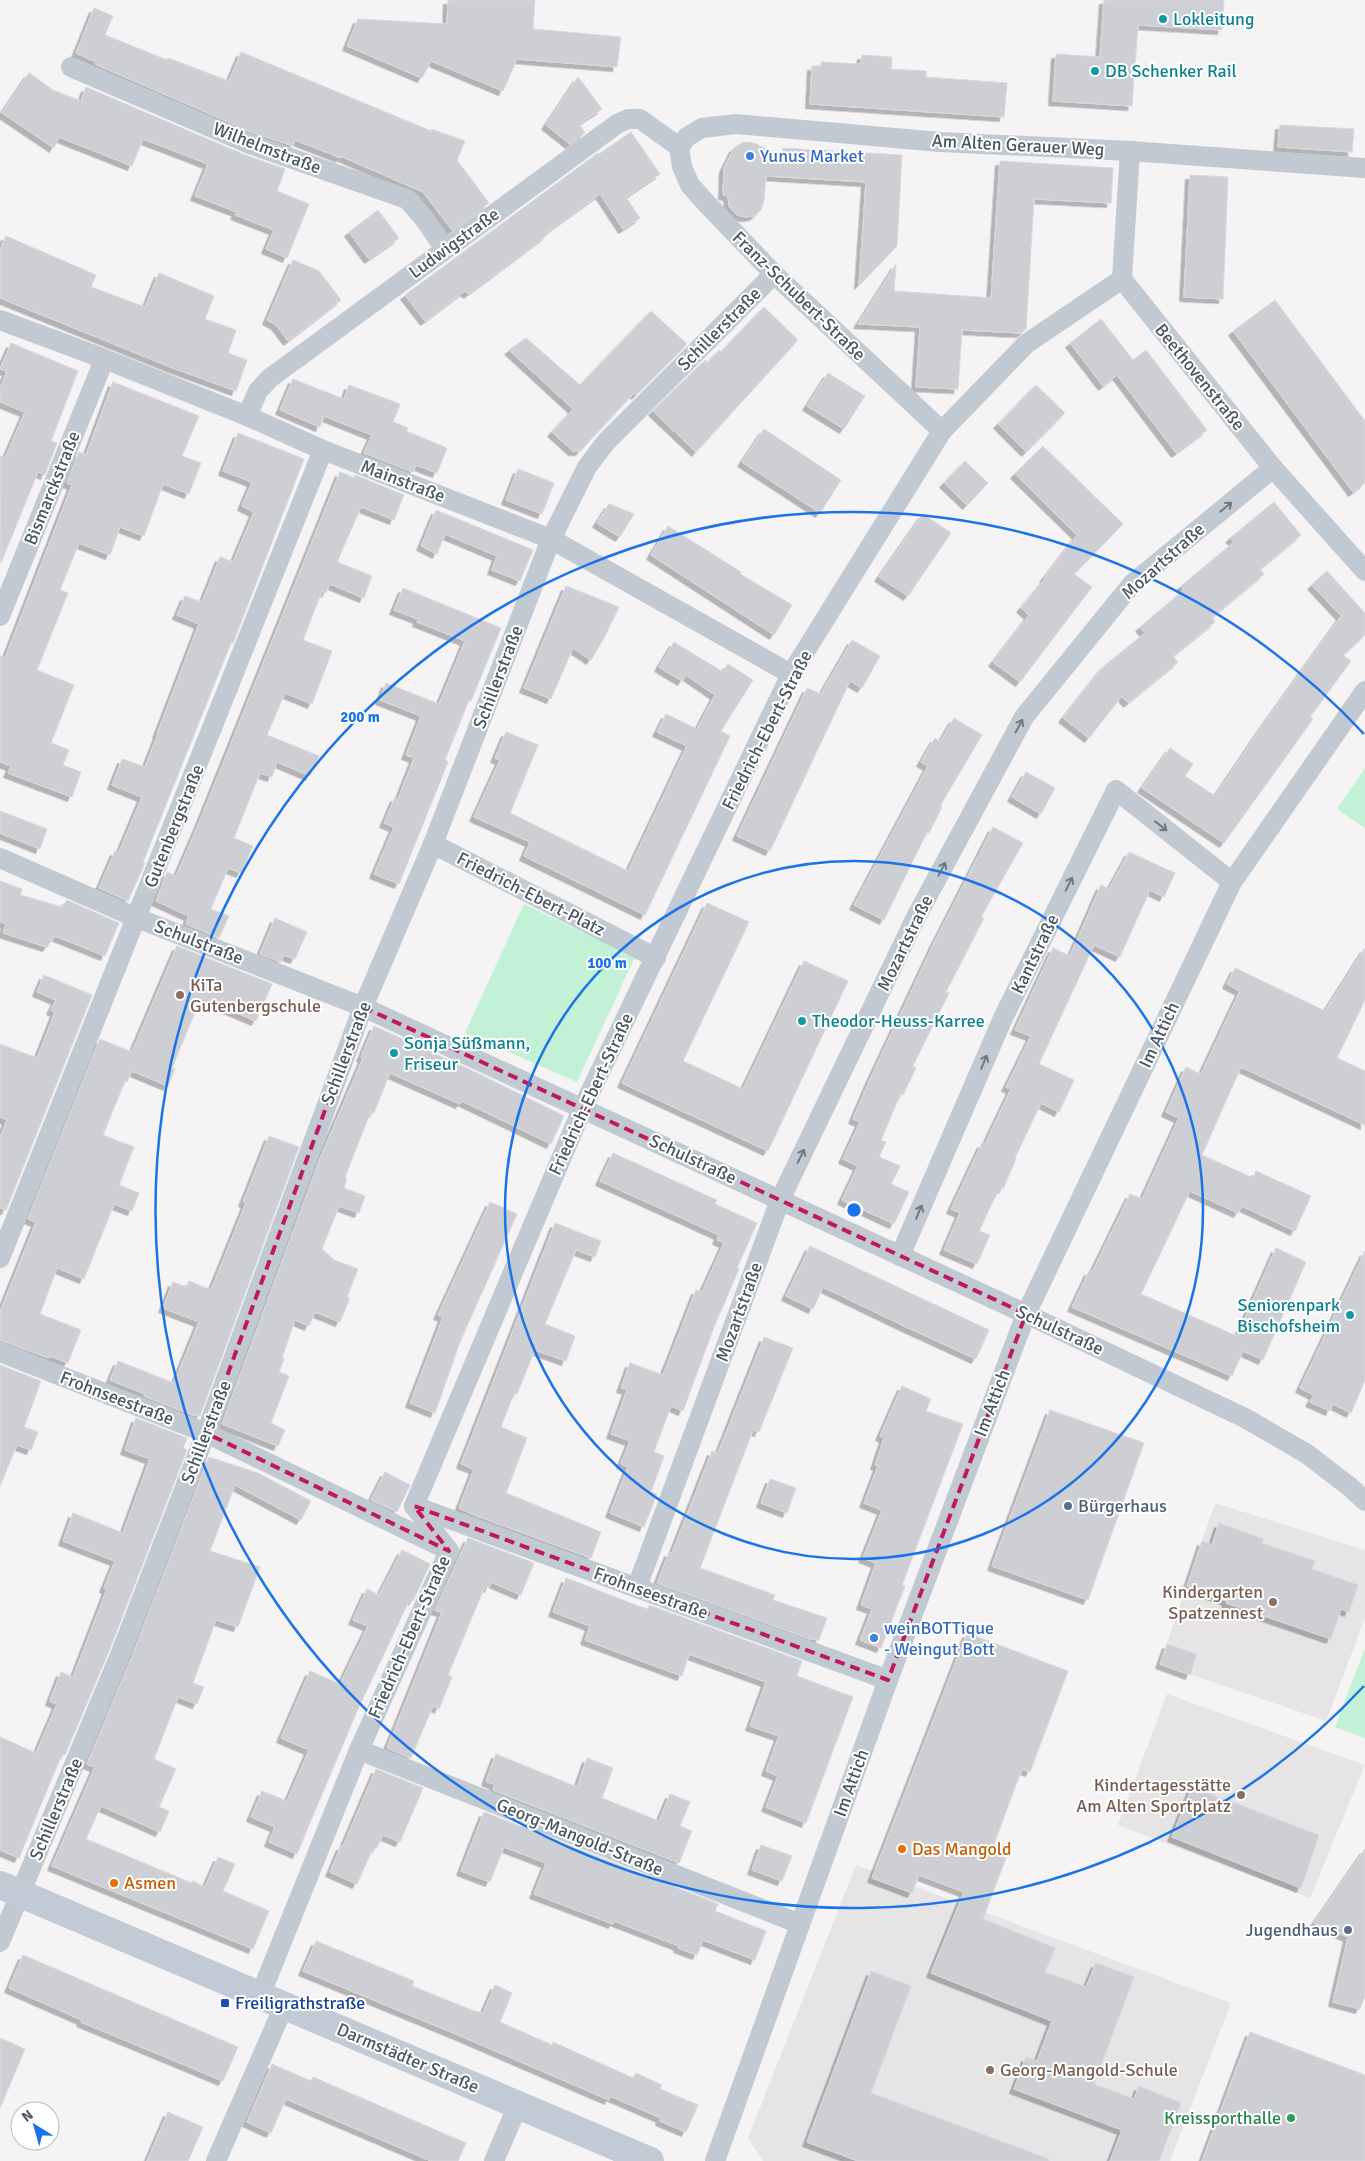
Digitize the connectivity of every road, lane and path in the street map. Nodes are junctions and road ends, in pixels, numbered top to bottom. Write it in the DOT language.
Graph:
graph roads {
  1 [pos="71,67"];
  2 [pos="679,146"];
  3 [pos="1130,151"];
  4 [pos="1365,168"];
  5 [pos="446,250"];
  6 [pos="774,274"];
  7 [pos="1122,279"];
  8 [pos="0,320"];
  9 [pos="104,360"];
  10 [pos="246,416"];
  11 [pos="942,431"];
  12 [pos="324,450"];
  13 [pos="1273,468"];
  14 [pos="551,539"];
  15 [pos="1365,571"];
  16 [pos="0,616"];
  17 [pos="791,674"];
  18 [pos="1365,691"];
  19 [pos="433,844"];
  20 [pos="0,858"];
  21 [pos="1232,882"];
  22 [pos="137,918"];
  23 [pos="656,958"];
  24 [pos="363,1007"];
  25 [pos="583,1107"];
  26 [pos="780,1200"];
  27 [pos="900,1256"];
  28 [pos="0,1258"];
  29 [pos="1026,1314"];
  30 [pos="0,1352"];
  31 [pos="206,1433"];
  32 [pos="1365,1501"];
  33 [pos="414,1506"];
  34 [pos="449,1551"];
  35 [pos="637,1587"];
  36 [pos="888,1680"];
  37 [pos="359,1750"];
  38 [pos="10,1890"];
  39 [pos="800,1924"];
  40 [pos="0,1942"];
  41 [pos="272,2001"];
  42 [pos="518,2105"];
  43 [pos="216,2161"];
  44 [pos="494,2161"];
  45 [pos="650,2161"];
  46 [pos="715,2161"];
  1 -- 5 [label="street, Wilhelmstraße"];
  2 -- 3 [label="street, Am Alten Gerauer Weg"];
  2 -- 5 [label="street, Ludwigstraße"];
  2 -- 6 [label="street, Franz-Schubert-Straße"];
  3 -- 4 [label="street, Am Alten Gerauer Weg"];
  3 -- 7 [label="street"];
  5 -- 10 [label="street, Ludwigstraße"];
  6 -- 11 [label="street, Franz-Schubert-Straße"];
  6 -- 14 [label="street, Schillerstraße"];
  7 -- 11 [label="street, Friedrich-Ebert-Straße"];
  7 -- 13 [label="street, Beethovenstraße"];
  8 -- 9 [label="street, Mainstraße"];
  9 -- 10 [label="street, Mainstraße"];
  9 -- 16 [label="street, Bismarckstraße"];
  10 -- 12 [label="street, Mainstraße"];
  11 -- 17 [label="street, Friedrich-Ebert-Straße"];
  12 -- 14 [label="street, Mainstraße"];
  12 -- 22 [label="street, Gutenbergstraße"];
  13 -- 15 [label="street, Beethovenstraße"];
  26 -- 13 [label="street, Mozartstraße, one-way"];
  14 -- 17 [label="street, Mainstraße"];
  14 -- 19 [label="street, Schillerstraße"];
  17 -- 23 [label="street, Friedrich-Ebert-Straße"];
  18 -- 21 [label="street, Im Attich"];
  19 -- 23 [label="street, Friedrich-Ebert-Platz"];
  19 -- 24 [label="street, Schillerstraße"];
  20 -- 22 [label="street, Schulstraße"];
  27 -- 21 [label="street, Kantstraße, one-way"];
  21 -- 29 [label="street, Im Attich"];
  22 -- 24 [label="street, Schulstraße"];
  22 -- 28 [label="street, Gutenbergstraße"];
  23 -- 25 [label="street, Friedrich-Ebert-Straße"];
  24 -- 25 [label="street, Schulstraße"];
  24 -- 31 [label="street, Schillerstraße"];
  25 -- 26 [label="street, Schulstraße"];
  25 -- 33 [label="street, Friedrich-Ebert-Straße"];
  26 -- 27 [label="street, Schulstraße"];
  26 -- 35 [label="street, Mozartstraße"];
  27 -- 29 [label="street, Schulstraße"];
  29 -- 32 [label="street, Schulstraße"];
  29 -- 36 [label="street, Im Attich"];
  30 -- 31 [label="street, Frohnseestraße"];
  31 -- 34 [label="street, Frohnseestraße"];
  31 -- 38 [label="street, Schillerstraße"];
  33 -- 34 [label="street, Friedrich-Ebert-Straße"];
  33 -- 35 [label="street, Frohnseestraße"];
  34 -- 37 [label="street, Friedrich-Ebert-Straße"];
  35 -- 36 [label="street, Frohnseestraße"];
  36 -- 39 [label="street, Im Attich"];
  37 -- 39 [label="street, Georg-Mangold-Straße"];
  37 -- 41 [label="street, Friedrich-Ebert-Straße"];
  38 -- 40 [label="street, Schillerstraße"];
  38 -- 41 [label="main road, Darmstädter Straße"];
  39 -- 46 [label="street, Im Attich"];
  41 -- 42 [label="main road, Darmstädter Straße"];
  41 -- 43 [label="street"];
  42 -- 44 [label="street"];
  42 -- 45 [label="main road, Darmstädter Straße"];
}
